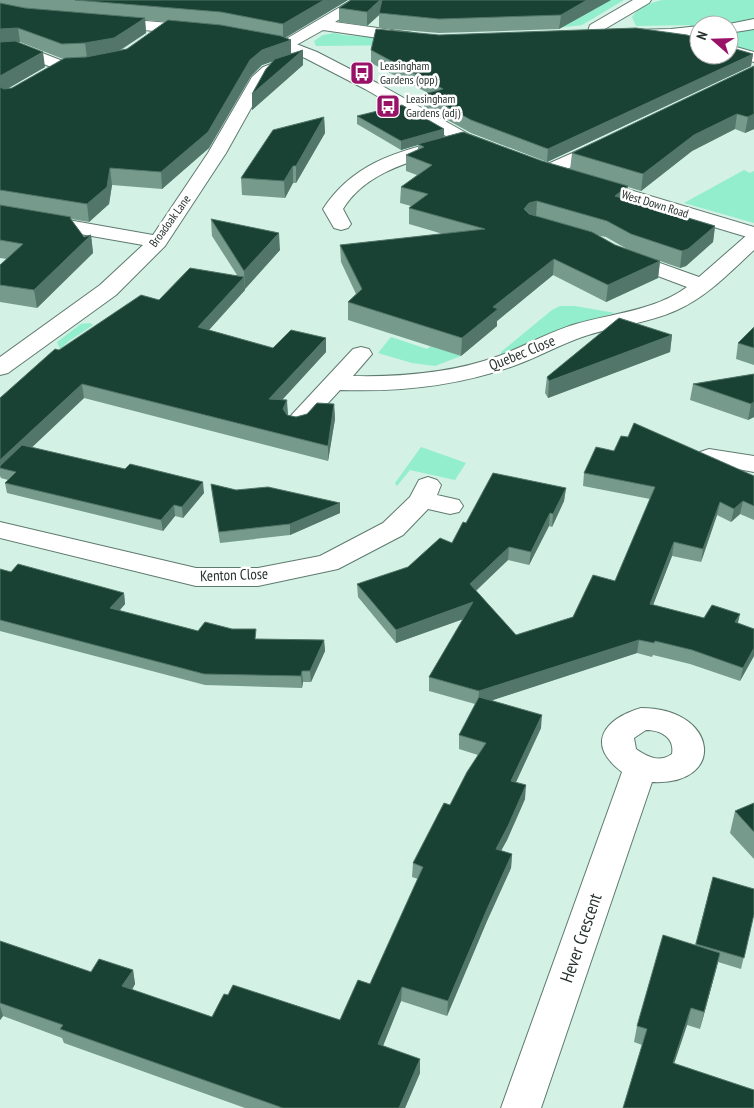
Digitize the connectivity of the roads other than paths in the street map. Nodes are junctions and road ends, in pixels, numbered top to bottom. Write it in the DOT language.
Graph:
graph roads {
  1 [pos="362,0"];
  2 [pos="644,0"];
  3 [pos="626,11"];
  4 [pos="95,22"];
  5 [pos="754,24"];
  6 [pos="321,25"];
  7 [pos="739,26"];
  8 [pos="167,28"];
  9 [pos="213,32"];
  10 [pos="624,33"];
  11 [pos="689,33"];
  12 [pos="578,34"];
  13 [pos="594,34"];
  14 [pos="671,34"];
  15 [pos="238,36"];
  16 [pos="430,39"];
  17 [pos="689,39"];
  18 [pos="144,44"];
  19 [pos="286,45"];
  20 [pos="0,51"];
  21 [pos="739,53"];
  22 [pos="311,55"];
  23 [pos="754,57"];
  24 [pos="79,65"];
  25 [pos="62,66"];
  26 [pos="46,74"];
  27 [pos="620,137"];
  28 [pos="464,139"];
  29 [pos="501,153"];
  30 [pos="529,164"];
  31 [pos="548,171"];
  32 [pos="0,214"];
  33 [pos="341,224"];
  34 [pos="754,233"];
  35 [pos="754,239"];
  36 [pos="158,242"];
  37 [pos="606,247"];
  38 [pos="701,285"];
  39 [pos="361,354"];
  40 [pos="0,368"];
  41 [pos="334,383"];
  42 [pos="297,422"];
  43 [pos="709,457"];
  44 [pos="754,464"];
  45 [pos="450,506"];
  46 [pos="0,530"];
  47 [pos="640,768"];
  48 [pos="521,1108"];
  1 -- 6 [label="street"];
  2 -- 3 [label="street"];
  3 -- 10 [label="street"];
  3 -- 13 [label="street"];
  4 -- 8 [label="street"];
  5 -- 7 [label="street"];
  6 -- 16 [label="street"];
  6 -- 19 [label="street"];
  8 -- 9 [label="street"];
  8 -- 18 [label="street"];
  10 -- 13 [label="street"];
  10 -- 14 [label="street"];
  11 -- 14 [label="street"];
  12 -- 13 [label="street"];
  14 -- 17 [label="street"];
  15 -- 19 [label="street"];
  19 -- 22 [label="street"];
  20 -- 25 [label="street"];
  21 -- 23 [label="street"];
  22 -- 28 [label="street"];
  22 -- 36 [label="street, Broadoak Lane"];
  24 -- 25 [label="street"];
  25 -- 26 [label="street"];
  27 -- 31 [label="street"];
  28 -- 29 [label="street"];
  28 -- 33 [label="street"];
  30 -- 31 [label="street, West Down Road"];
  31 -- 34 [label="street, West Down Road"];
  32 -- 36 [label="street"];
  35 -- 38 [label="street, Quebec Close"];
  36 -- 40 [label="street, Broadoak Lane"];
  37 -- 38 [label="street"];
  38 -- 41 [label="street, Quebec Close"];
  39 -- 41 [label="street"];
  41 -- 42 [label="street"];
  43 -- 44 [label="street"];
  45 -- 46 [label="street, Kenton Close"];
  47 -- 48 [label="street, Hever Crescent"];
}
